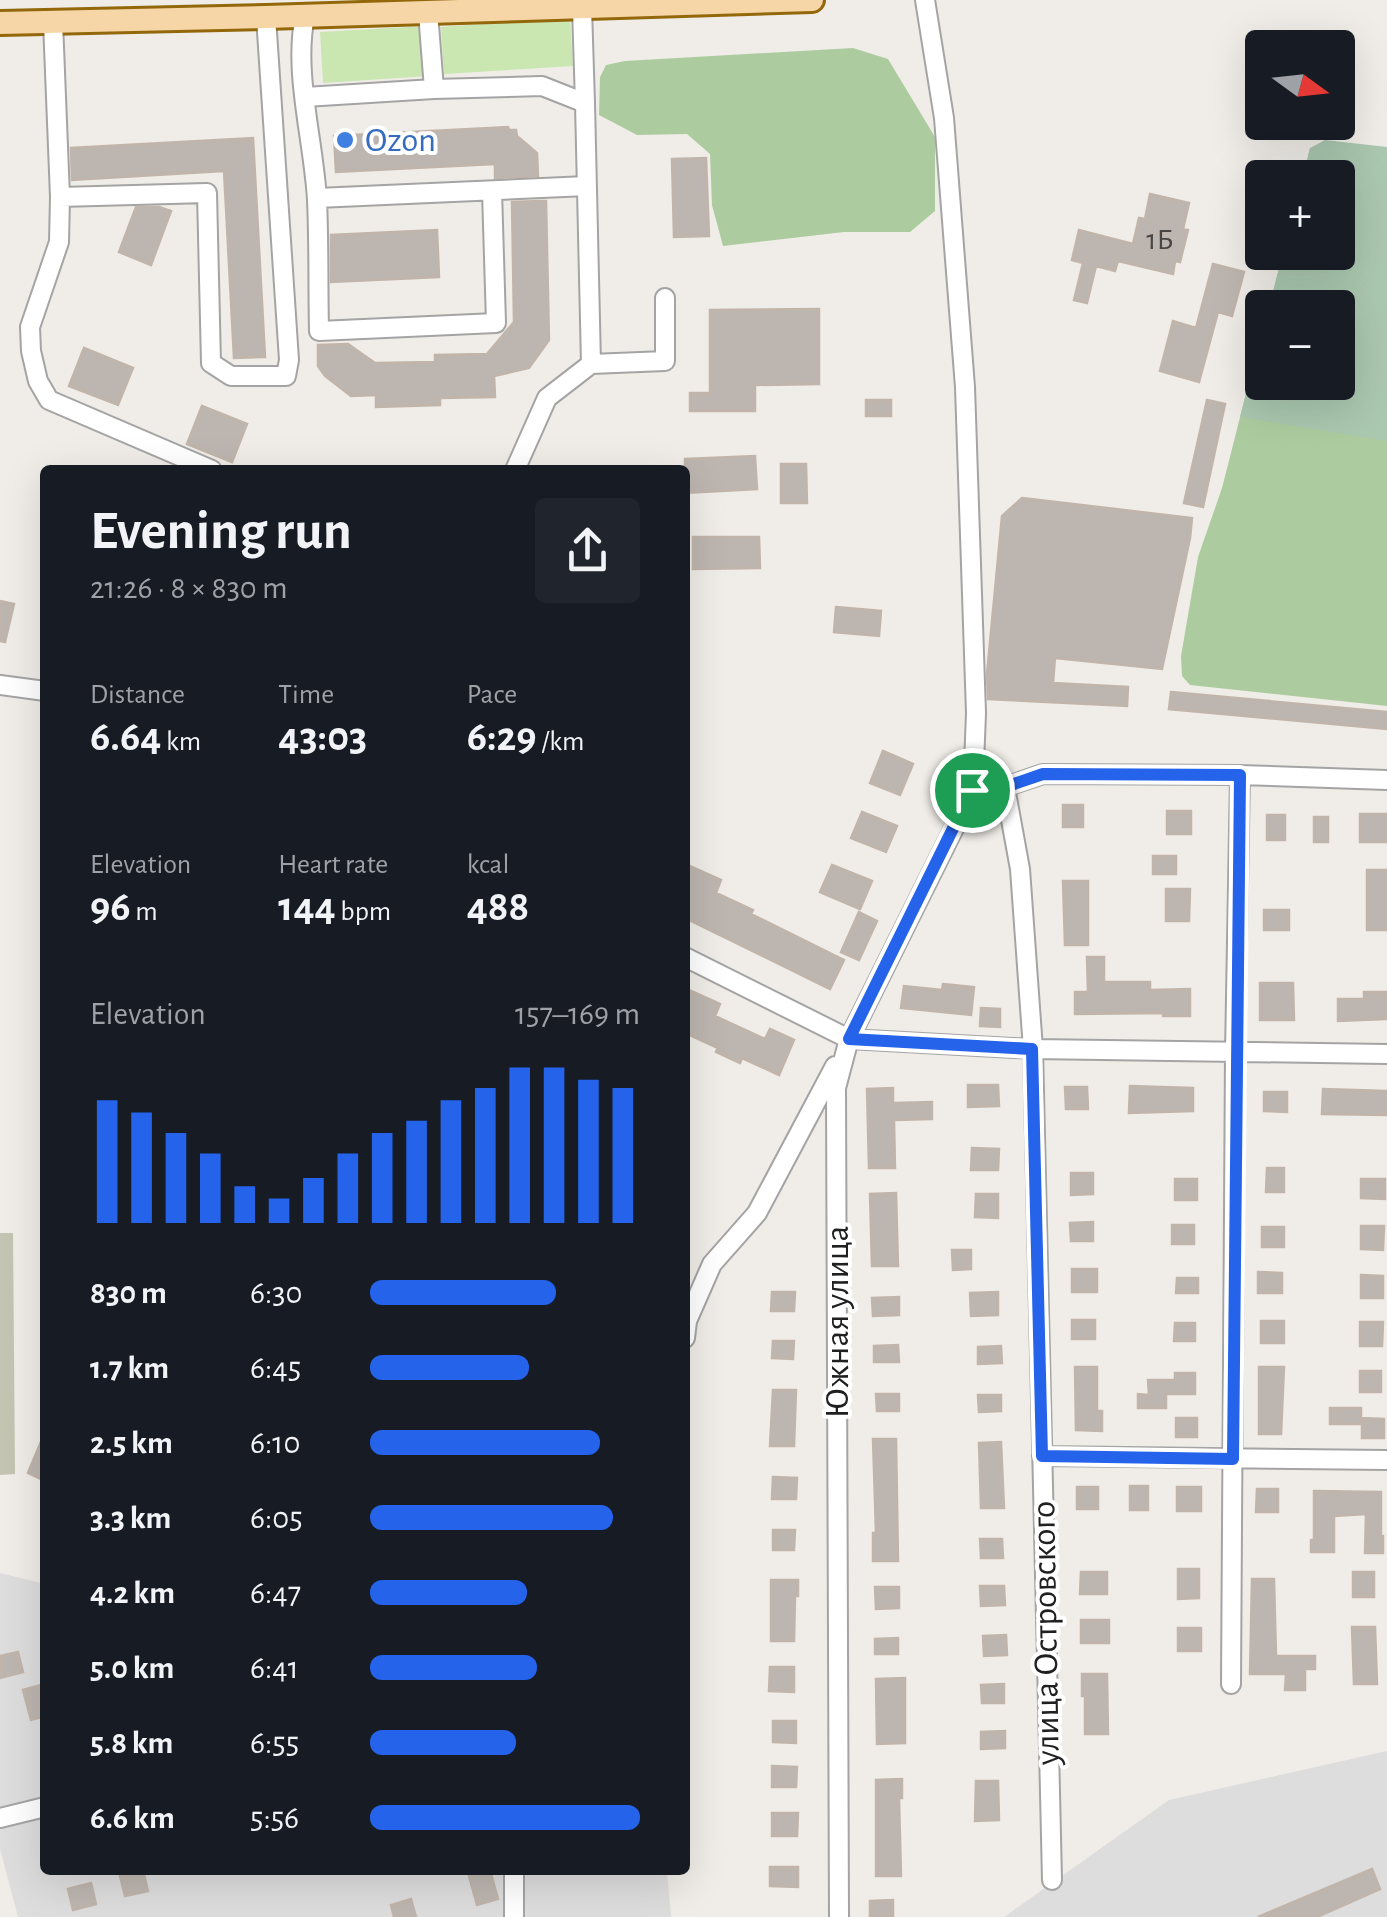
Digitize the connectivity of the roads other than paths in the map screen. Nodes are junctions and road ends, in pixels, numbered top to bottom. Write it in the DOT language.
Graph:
graph roads {
  1 [pos="812,0"];
  2 [pos="925,0"];
  3 [pos="646,3"];
  4 [pos="417,8"];
  5 [pos="582,8"];
  6 [pos="212,9"];
  7 [pos="305,16"];
  8 [pos="266,17"];
  9 [pos="53,22"];
  10 [pos="0,23"];
  11 [pos="434,89"];
  12 [pos="305,97"];
  13 [pos="585,103"];
  14 [pos="587,186"];
  15 [pos="492,190"];
  16 [pos="60,196"];
  17 [pos="317,198"];
  18 [pos="664,298"];
  19 [pos="591,364"];
  20 [pos="200,465"];
  21 [pos="517,465"];
  22 [pos="0,685"];
  23 [pos="40,690"];
  24 [pos="1240,775"];
  25 [pos="1387,780"];
  26 [pos="1005,787"];
  27 [pos="972,790"];
  28 [pos="690,960"];
  29 [pos="849,1039"];
  30 [pos="1032,1049"];
  31 [pos="1236,1054"];
  32 [pos="1387,1054"];
  33 [pos="690,1315"];
  34 [pos="1042,1456"];
  35 [pos="1233,1459"];
  36 [pos="1387,1460"];
  37 [pos="1232,1684"];
  38 [pos="40,1808"];
  39 [pos="0,1818"];
  40 [pos="514,1875"];
  41 [pos="1052,1880"];
  42 [pos="514,1917"];
  43 [pos="839,1917"];
  1 -- 3 [label="main road"];
  2 -- 27 [label="street"];
  3 -- 5 [label="main road"];
  4 -- 5 [label="main road"];
  4 -- 7 [label="main road"];
  4 -- 11 [label="street"];
  5 -- 13 [label="street"];
  6 -- 8 [label="main road"];
  6 -- 9 [label="main road"];
  7 -- 8 [label="main road"];
  7 -- 12 [label="street"];
  8 -- 16 [label="street"];
  9 -- 10 [label="main road"];
  9 -- 16 [label="street"];
  11 -- 12 [label="street"];
  11 -- 13 [label="street"];
  12 -- 17 [label="street"];
  13 -- 14 [label="street"];
  14 -- 15 [label="street"];
  14 -- 19 [label="street"];
  15 -- 17 [label="street"];
  15 -- 17 [label="street"];
  16 -- 20 [label="street"];
  18 -- 19 [label="street"];
  19 -- 21 [label="street"];
  22 -- 23 [label="street"];
  24 -- 25 [label="street"];
  24 -- 26 [label="street"];
  24 -- 31 [label="street"];
  26 -- 27 [label="street"];
  26 -- 30 [label="street, улица Островского"];
  27 -- 29 [label="street, Южная улица"];
  28 -- 29 [label="street"];
  29 -- 30 [label="street"];
  29 -- 33 [label="street"];
  29 -- 43 [label="street, Южная улица"];
  30 -- 31 [label="street"];
  30 -- 34 [label="street, улица Островского"];
  31 -- 32 [label="street"];
  31 -- 35 [label="street"];
  34 -- 35 [label="street"];
  34 -- 41 [label="street, улица Островского"];
  35 -- 36 [label="street"];
  35 -- 37 [label="street"];
  38 -- 39 [label="street"];
  40 -- 42 [label="street"];
}
